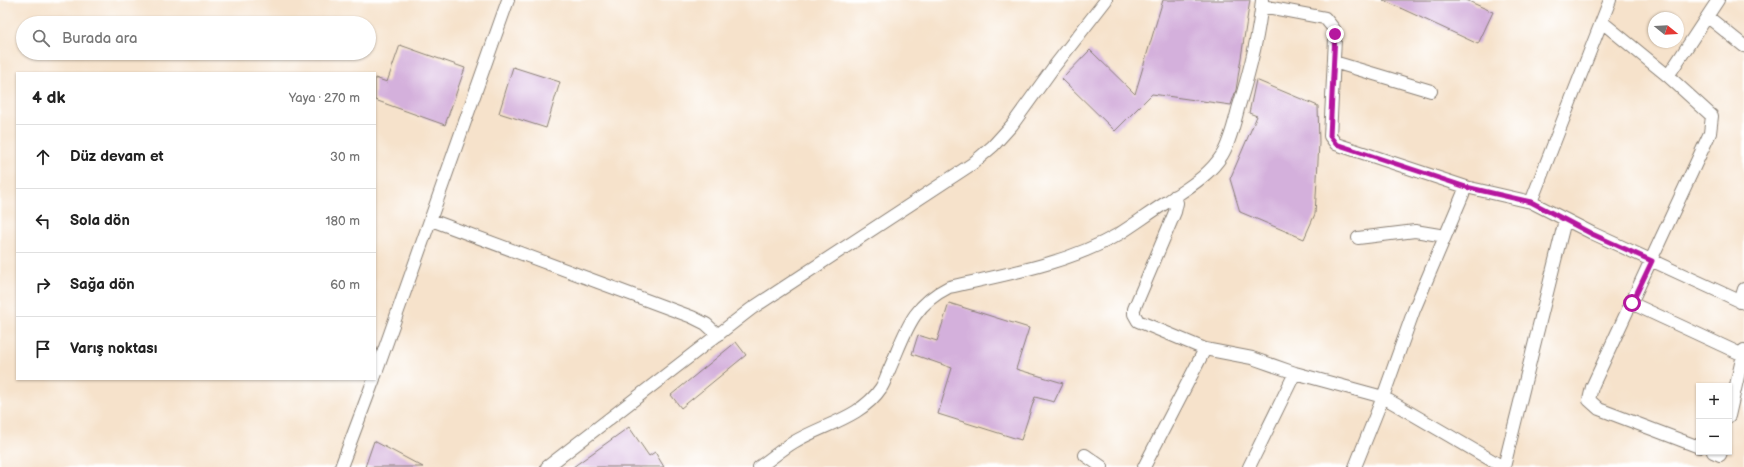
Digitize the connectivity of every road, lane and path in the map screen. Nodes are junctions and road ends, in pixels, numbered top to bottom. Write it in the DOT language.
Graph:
graph roads {
  1 [pos="508,0"];
  2 [pos="1106,0"];
  3 [pos="1610,0"];
  4 [pos="1718,0"];
  5 [pos="1262,3"];
  6 [pos="1708,17"];
  7 [pos="1602,22"];
  8 [pos="1744,46"];
  9 [pos="1334,62"];
  10 [pos="1668,76"];
  11 [pos="1431,91"];
  12 [pos="1466,187"];
  13 [pos="1175,196"];
  14 [pos="1531,202"];
  15 [pos="431,220"];
  16 [pos="1565,220"];
  17 [pos="1445,236"];
  18 [pos="1358,238"];
  19 [pos="1652,261"];
  20 [pos="1744,289"];
  21 [pos="1742,302"];
  22 [pos="1632,303"];
  23 [pos="718,335"];
  24 [pos="1206,349"];
  25 [pos="1743,352"];
  26 [pos="376,373"];
  27 [pos="1295,373"];
  28 [pos="374,380"];
  29 [pos="1383,396"];
  30 [pos="1732,402"];
  31 [pos="1696,446"];
  32 [pos="1085,455"];
  33 [pos="1486,463"];
  34 [pos="341,467"];
  35 [pos="547,467"];
  36 [pos="760,467"];
  37 [pos="1102,467"];
  38 [pos="1144,467"];
  39 [pos="1249,467"];
  40 [pos="1355,467"];
  41 [pos="1503,467"];
  1 -- 15 [label="street"];
  2 -- 23 [label="street"];
  3 -- 7 [label="street"];
  4 -- 6 [label="street"];
  5 -- 9 [label="street"];
  5 -- 13 [label="street"];
  6 -- 8 [label="street"];
  6 -- 10 [label="street"];
  7 -- 10 [label="street"];
  7 -- 14 [label="street"];
  9 -- 11 [label="street"];
  9 -- 12 [label="street"];
  10 -- 19 [label="street"];
  12 -- 14 [label="street"];
  12 -- 17 [label="street"];
  13 -- 24 [label="street"];
  13 -- 36 [label="street"];
  14 -- 16 [label="street"];
  15 -- 23 [label="street"];
  15 -- 26 [label="street"];
  16 -- 19 [label="street"];
  16 -- 41 [label="street"];
  17 -- 18 [label="street"];
  17 -- 29 [label="street"];
  19 -- 21 [label="street"];
  19 -- 22 [label="street"];
  20 -- 21 [label="street"];
  22 -- 25 [label="street"];
  22 -- 31 [label="street"];
  23 -- 35 [label="street"];
  24 -- 27 [label="street"];
  24 -- 38 [label="street"];
  25 -- 30 [label="street"];
  27 -- 29 [label="street"];
  27 -- 39 [label="street"];
  28 -- 34 [label="street"];
  29 -- 33 [label="street"];
  29 -- 40 [label="street"];
  32 -- 37 [label="street"];
  33 -- 41 [label="street"];
}
